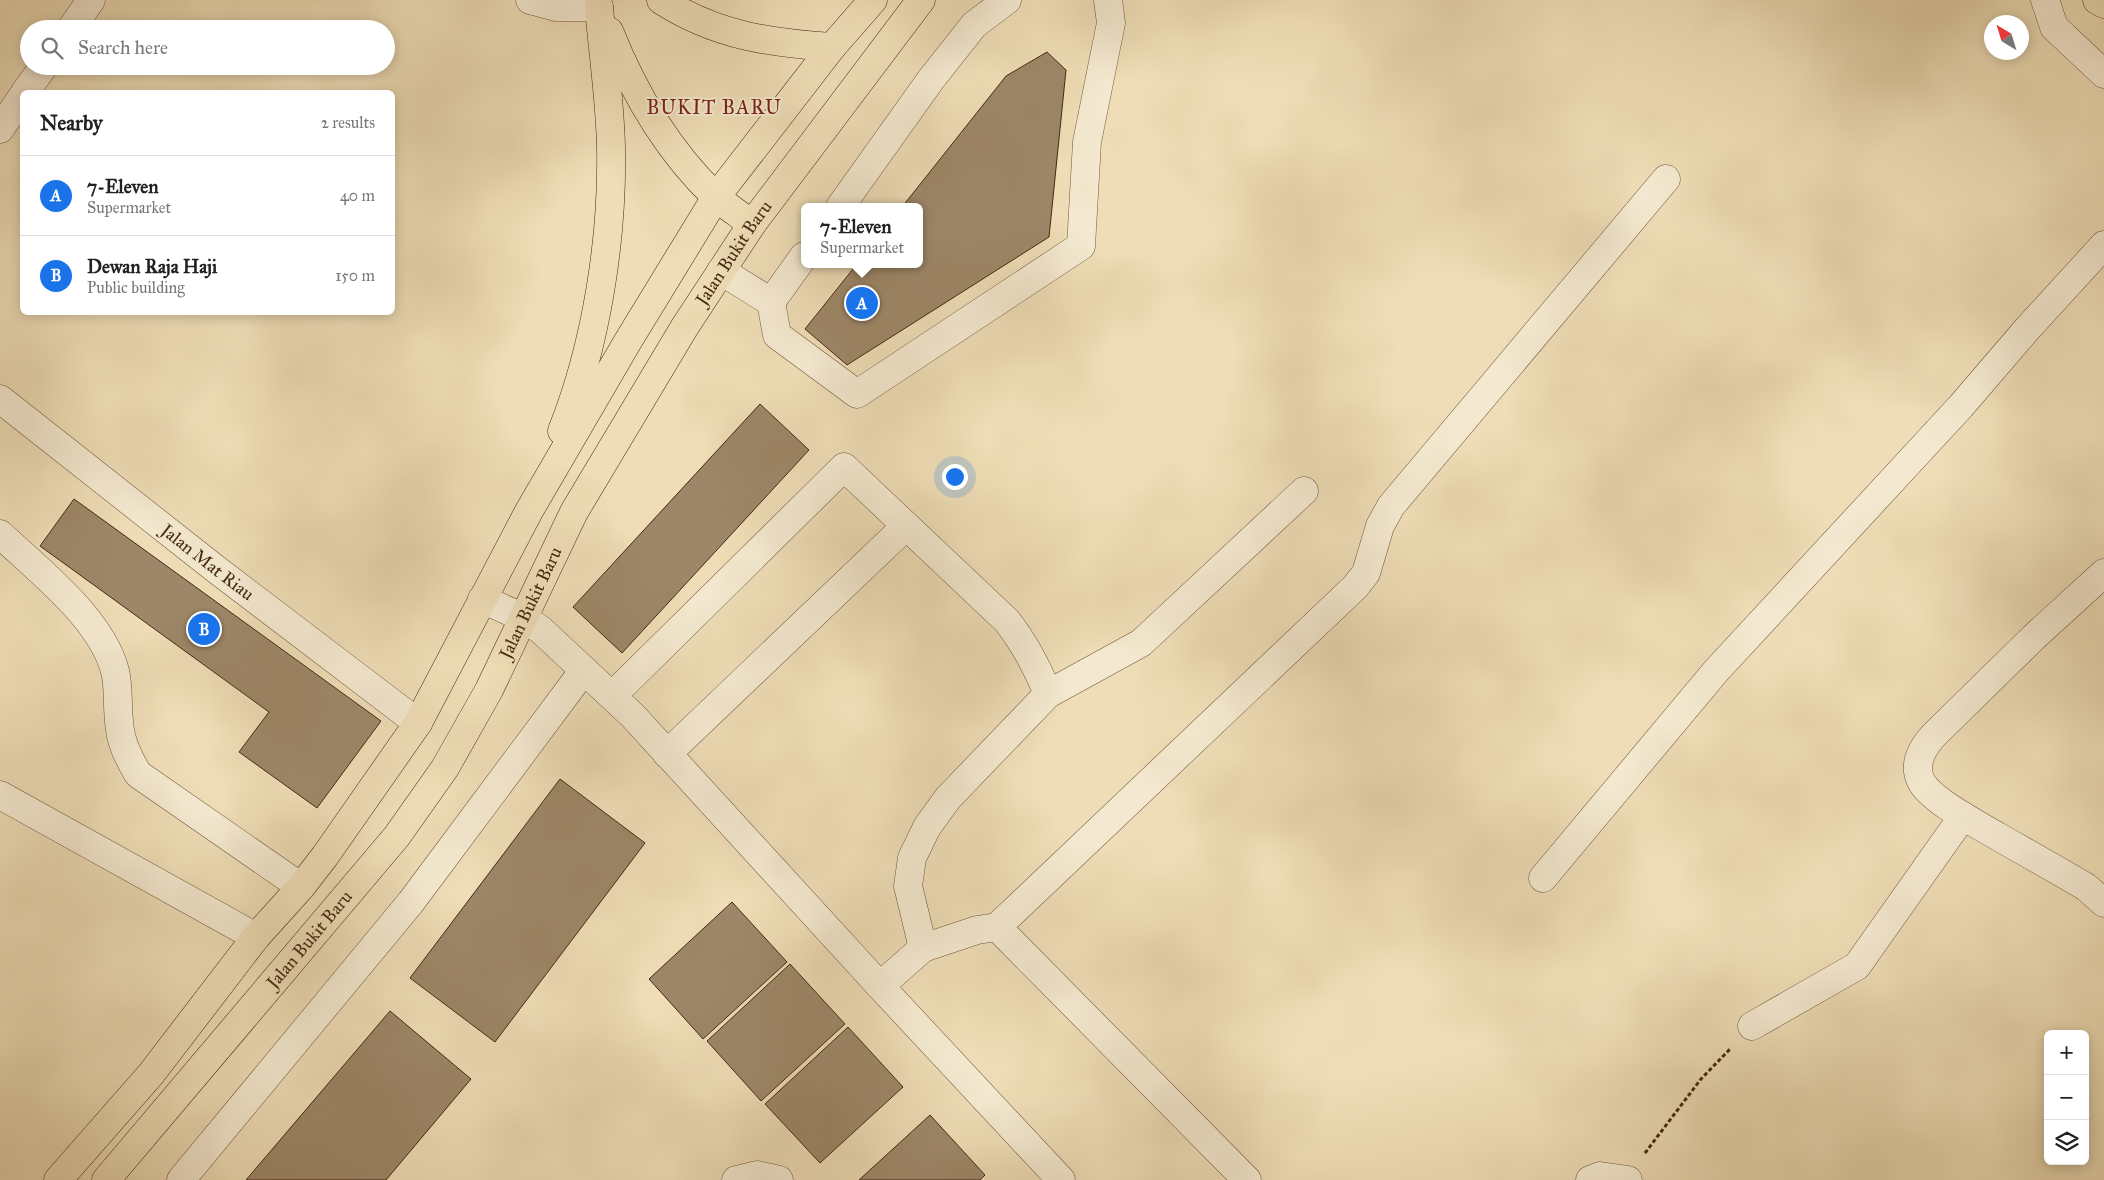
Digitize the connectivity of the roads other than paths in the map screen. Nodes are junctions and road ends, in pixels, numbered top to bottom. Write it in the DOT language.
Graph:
graph roads {
  1 [pos="91,0"];
  2 [pos="530,0"];
  3 [pos="661,0"];
  4 [pos="873,0"];
  5 [pos="921,0"];
  6 [pos="1007,0"];
  7 [pos="1108,0"];
  8 [pos="2045,0"];
  9 [pos="2098,0"];
  10 [pos="598,4"];
  11 [pos="2104,4"];
  12 [pos="77,20"];
  13 [pos="832,47"];
  14 [pos="2104,74"];
  15 [pos="38,75"];
  16 [pos="27,90"];
  17 [pos="20,100"];
  18 [pos="0,129"];
  19 [pos="1666,179"];
  20 [pos="716,197"];
  21 [pos="843,203"];
  22 [pos="752,224"];
  23 [pos="2104,244"];
  24 [pos="801,260"];
  25 [pos="721,271"];
  26 [pos="771,302"];
  27 [pos="0,399"];
  28 [pos="1304,491"];
  29 [pos="529,511"];
  30 [pos="906,526"];
  31 [pos="0,534"];
  32 [pos="2104,573"];
  33 [pos="482,599"];
  34 [pos="524,618"];
  35 [pos="584,670"];
  36 [pos="1048,694"];
  37 [pos="612,696"];
  38 [pos="418,723"];
  39 [pos="667,754"];
  40 [pos="0,795"];
  41 [pos="1963,816"];
  42 [pos="1543,878"];
  43 [pos="301,887"];
  44 [pos="2104,903"];
  45 [pos="323,924"];
  46 [pos="997,927"];
  47 [pos="256,938"];
  48 [pos="923,948"];
  49 [pos="880,986"];
  50 [pos="1752,1026"];
  51 [pos="1243,1179"];
  52 [pos="1628,1179"];
  53 [pos="58,1180"];
  54 [pos="106,1180"];
  55 [pos="128,1180"];
  56 [pos="181,1180"];
  57 [pos="736,1180"];
  58 [pos="779,1180"];
  59 [pos="1061,1180"];
  60 [pos="1590,1180"];
  1 -- 12 [label="street"];
  2 -- 10 [label="street"];
  3 -- 13 [label="main road"];
  4 -- 13 [label="main road"];
  5 -- 22 [label="main road, Jalan Bukit Baru"];
  6 -- 21 [label="street"];
  7 -- 26 [label="street"];
  8 -- 14 [label="street"];
  9 -- 11 [label="main road"];
  10 -- 20 [label="main road"];
  10 -- 29 [label="main road"];
  13 -- 20 [label="main road"];
  15 -- 16 [label="street"];
  17 -- 18 [label="street"];
  19 -- 46 [label="street"];
  20 -- 22 [label="main road"];
  20 -- 29 [label="main road"];
  22 -- 25 [label="main road, Jalan Bukit Baru"];
  23 -- 42 [label="street"];
  24 -- 26 [label="street"];
  25 -- 26 [label="street"];
  25 -- 34 [label="main road, Jalan Bukit Baru"];
  27 -- 38 [label="street, Jalan Mat Riau"];
  28 -- 36 [label="street"];
  29 -- 33 [label="main road"];
  30 -- 36 [label="street"];
  30 -- 37 [label="street"];
  30 -- 39 [label="street"];
  31 -- 43 [label="street"];
  32 -- 41 [label="street"];
  33 -- 34 [label="street"];
  33 -- 38 [label="main road"];
  34 -- 35 [label="street"];
  34 -- 45 [label="main road, Jalan Bukit Baru"];
  35 -- 37 [label="street"];
  35 -- 56 [label="street"];
  36 -- 48 [label="street"];
  37 -- 39 [label="street"];
  38 -- 43 [label="main road"];
  39 -- 49 [label="street"];
  40 -- 47 [label="street"];
  41 -- 44 [label="street"];
  41 -- 50 [label="street"];
  43 -- 47 [label="main road"];
  45 -- 54 [label="main road, Jalan Bukit Baru"];
  45 -- 55 [label="main road"];
  46 -- 48 [label="street"];
  46 -- 51 [label="street"];
  47 -- 53 [label="main road"];
  48 -- 49 [label="street"];
  49 -- 59 [label="street"];
  52 -- 60 [label="street"];
  57 -- 58 [label="street"];
}
